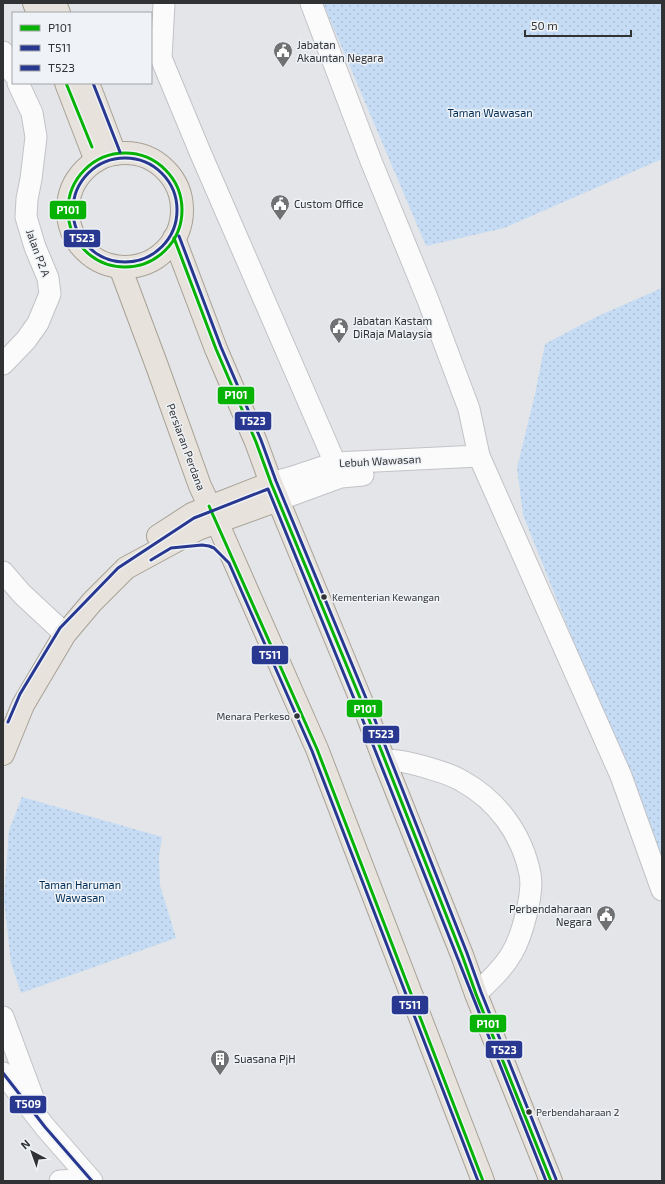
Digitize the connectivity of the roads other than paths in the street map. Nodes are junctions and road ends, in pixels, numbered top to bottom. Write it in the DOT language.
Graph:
graph roads {
  1 [pos="55,3"];
  2 [pos="164,3"];
  3 [pos="311,3"];
  4 [pos="60,12"];
  5 [pos="3,52"];
  6 [pos="12,71"];
  7 [pos="18,84"];
  8 [pos="67,84"];
  9 [pos="88,84"];
  10 [pos="106,158"];
  11 [pos="174,238"];
  12 [pos="120,267"];
  13 [pos="3,364"];
  14 [pos="481,460"];
  15 [pos="335,463"];
  16 [pos="274,491"];
  17 [pos="213,514"];
  18 [pos="169,544"];
  19 [pos="233,560"];
  20 [pos="3,572"];
  21 [pos="60,630"];
  22 [pos="3,720"];
  23 [pos="3,754"];
  24 [pos="384,760"];
  25 [pos="662,890"];
  26 [pos="476,994"];
  27 [pos="3,1018"];
  28 [pos="3,1073"];
  29 [pos="45,1127"];
  30 [pos="91,1180"];
  31 [pos="60,1181"];
  32 [pos="483,1181"];
  33 [pos="551,1181"];
  1 -- 4 [label="main road"];
  2 -- 15 [label="street"];
  3 -- 14 [label="street"];
  5 -- 6 [label="street"];
  7 -- 13 [label="street, Jalan P2 A"];
  8 -- 10 [label="main road"];
  9 -- 10 [label="main road"];
  10 -- 11 [label="main road"];
  10 -- 12 [label="main road"];
  11 -- 12 [label="main road"];
  11 -- 16 [label="main road"];
  12 -- 17 [label="main road, Persiaran Perdana"];
  14 -- 15 [label="street, Lebuh Wawasan"];
  14 -- 16 [label="street, Lebuh Wawasan"];
  14 -- 25 [label="street"];
  15 -- 16 [label="street, Lebuh Wawasan"];
  16 -- 17 [label="main road, Lebuh Wawasan"];
  16 -- 24 [label="main road"];
  17 -- 18 [label="main road, Lebuh Wawasan"];
  17 -- 19 [label="main road, Persiaran Perdana"];
  17 -- 21 [label="main road, Lebuh Wawasan"];
  18 -- 19 [label="main road"];
  18 -- 21 [label="main road, Lebuh Wawasan"];
  19 -- 32 [label="main road, Persiaran Perdana"];
  20 -- 21 [label="street"];
  21 -- 22 [label="main road, Lebuh Wawasan"];
  21 -- 23 [label="main road, Lebuh Wawasan"];
  24 -- 26 [label="main road"];
  24 -- 26 [label="street"];
  26 -- 33 [label="main road"];
  27 -- 29 [label="street"];
  28 -- 29 [label="street"];
  29 -- 30 [label="street"];
  30 -- 31 [label="street"];
}
